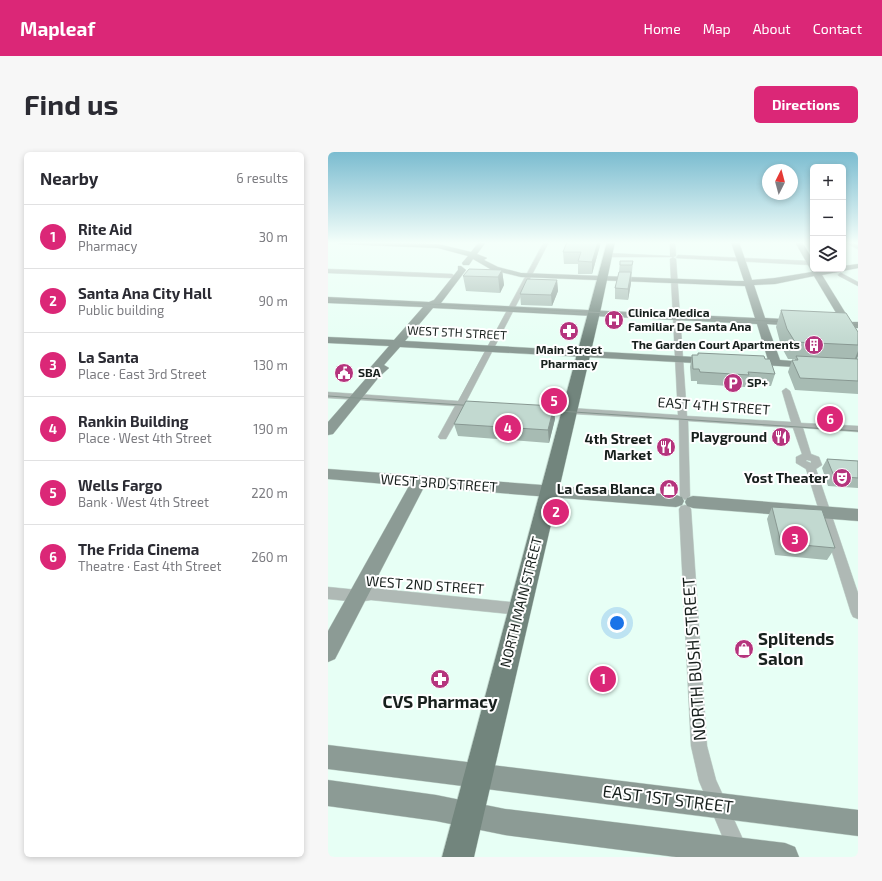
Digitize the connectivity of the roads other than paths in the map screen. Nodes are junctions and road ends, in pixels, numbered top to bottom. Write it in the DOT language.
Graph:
graph roads {
  1 [pos="425,275"];
  2 [pos="458,275"];
  3 [pos="524,275"];
  4 [pos="527,275"];
  5 [pos="604,275"];
  6 [pos="674,275"];
  7 [pos="744,275"];
  8 [pos="800,275"];
  9 [pos="818,275"];
  10 [pos="846,275"];
  11 [pos="452,276"];
  12 [pos="530,276"];
  13 [pos="603,279"];
  14 [pos="675,282"];
  15 [pos="747,284"];
  16 [pos="858,284"];
  17 [pos="328,300"];
  18 [pos="430,305"];
  19 [pos="511,309"];
  20 [pos="595,313"];
  21 [pos="677,317"];
  22 [pos="761,321"];
  23 [pos="810,323"];
  24 [pos="824,324"];
  25 [pos="853,325"];
  26 [pos="328,340"];
  27 [pos="858,341"];
  28 [pos="399,343"];
  29 [pos="490,348"];
  30 [pos="584,354"];
  31 [pos="678,359"];
  32 [pos="774,363"];
  33 [pos="825,365"];
  34 [pos="786,391"];
  35 [pos="328,395"];
  36 [pos="356,397"];
  37 [pos="461,403"];
  38 [pos="491,405"];
  39 [pos="528,408"];
  40 [pos="569,411"];
  41 [pos="682,418"];
  42 [pos="796,425"];
  43 [pos="858,429"];
  44 [pos="328,431"];
  45 [pos="443,437"];
  46 [pos="328,474"];
  47 [pos="419,481"];
  48 [pos="549,491"];
  49 [pos="685,502"];
  50 [pos="825,512"];
  51 [pos="858,515"];
  52 [pos="328,593"];
  53 [pos="358,596"];
  54 [pos="520,609"];
  55 [pos="858,613"];
  56 [pos="328,652"];
  57 [pos="328,757"];
  58 [pos="478,775"];
  59 [pos="328,793"];
  60 [pos="719,806"];
  61 [pos="469,814"];
  62 [pos="858,822"];
  63 [pos="740,854"];
  64 [pos="458,857"];
  65 [pos="785,857"];
  1 -- 11 [label="street"];
  2 -- 18 [label="main road"];
  3 -- 12 [label="main road"];
  4 -- 12 [label="main road"];
  5 -- 13 [label="main road, NORTH MAIN STREET"];
  6 -- 14 [label="street, NORTH BUSH STREET"];
  7 -- 15 [label="main road"];
  8 -- 15 [label="main road"];
  9 -- 25 [label="main road"];
  10 -- 16 [label="street"];
  11 -- 18 [label="main road"];
  12 -- 13 [label="main road"];
  12 -- 19 [label="street"];
  13 -- 14 [label="main road"];
  13 -- 20 [label="main road, NORTH MAIN STREET"];
  14 -- 15 [label="main road"];
  14 -- 21 [label="street, NORTH BUSH STREET"];
  15 -- 22 [label="main road"];
  17 -- 18 [label="main road"];
  18 -- 19 [label="main road"];
  18 -- 28 [label="main road"];
  19 -- 20 [label="main road"];
  19 -- 29 [label="street"];
  20 -- 21 [label="main road"];
  20 -- 30 [label="main road, NORTH MAIN STREET"];
  21 -- 22 [label="main road"];
  21 -- 31 [label="street, NORTH BUSH STREET"];
  22 -- 23 [label="main road"];
  22 -- 32 [label="main road"];
  24 -- 25 [label="main road"];
  25 -- 27 [label="main road"];
  26 -- 28 [label="main road, WEST 5TH STREET"];
  28 -- 29 [label="main road, WEST 5TH STREET"];
  28 -- 36 [label="main road"];
  29 -- 30 [label="main road, WEST 5TH STREET"];
  29 -- 37 [label="street"];
  30 -- 31 [label="main road, WEST 5TH STREET"];
  30 -- 40 [label="main road, NORTH MAIN STREET"];
  31 -- 32 [label="main road, WEST 5TH STREET"];
  31 -- 41 [label="street, NORTH BUSH STREET"];
  32 -- 33 [label="main road, WEST 5TH STREET"];
  34 -- 42 [label="street"];
  35 -- 36 [label="street"];
  36 -- 37 [label="street"];
  36 -- 44 [label="main road"];
  37 -- 38 [label="street"];
  37 -- 45 [label="street"];
  39 -- 40 [label="street, EAST 4TH STREET"];
  40 -- 41 [label="street, EAST 4TH STREET"];
  40 -- 48 [label="main road, NORTH MAIN STREET"];
  41 -- 42 [label="street, EAST 4TH STREET"];
  41 -- 49 [label="street, NORTH BUSH STREET"];
  42 -- 43 [label="street, EAST 4TH STREET"];
  42 -- 50 [label="street"];
  46 -- 47 [label="main road, WEST 3RD STREET"];
  47 -- 48 [label="main road, WEST 3RD STREET"];
  47 -- 53 [label="main road"];
  48 -- 49 [label="main road, WEST 3RD STREET"];
  48 -- 54 [label="main road, NORTH MAIN STREET"];
  49 -- 50 [label="main road, WEST 3RD STREET"];
  49 -- 60 [label="street, NORTH BUSH STREET"];
  50 -- 51 [label="main road, WEST 3RD STREET"];
  50 -- 55 [label="street"];
  52 -- 53 [label="street, WEST 2ND STREET"];
  53 -- 54 [label="street, WEST 2ND STREET"];
  53 -- 56 [label="main road"];
  54 -- 58 [label="main road, NORTH MAIN STREET"];
  57 -- 58 [label="main road, EAST 1ST STREET"];
  58 -- 60 [label="main road, EAST 1ST STREET"];
  58 -- 61 [label="main road, NORTH MAIN STREET"];
  59 -- 61 [label="main road"];
  60 -- 62 [label="main road, EAST 1ST STREET"];
  60 -- 63 [label="street, NORTH BUSH STREET"];
  61 -- 63 [label="main road"];
  61 -- 64 [label="main road, NORTH MAIN STREET"];
  63 -- 65 [label="main road"];
}
